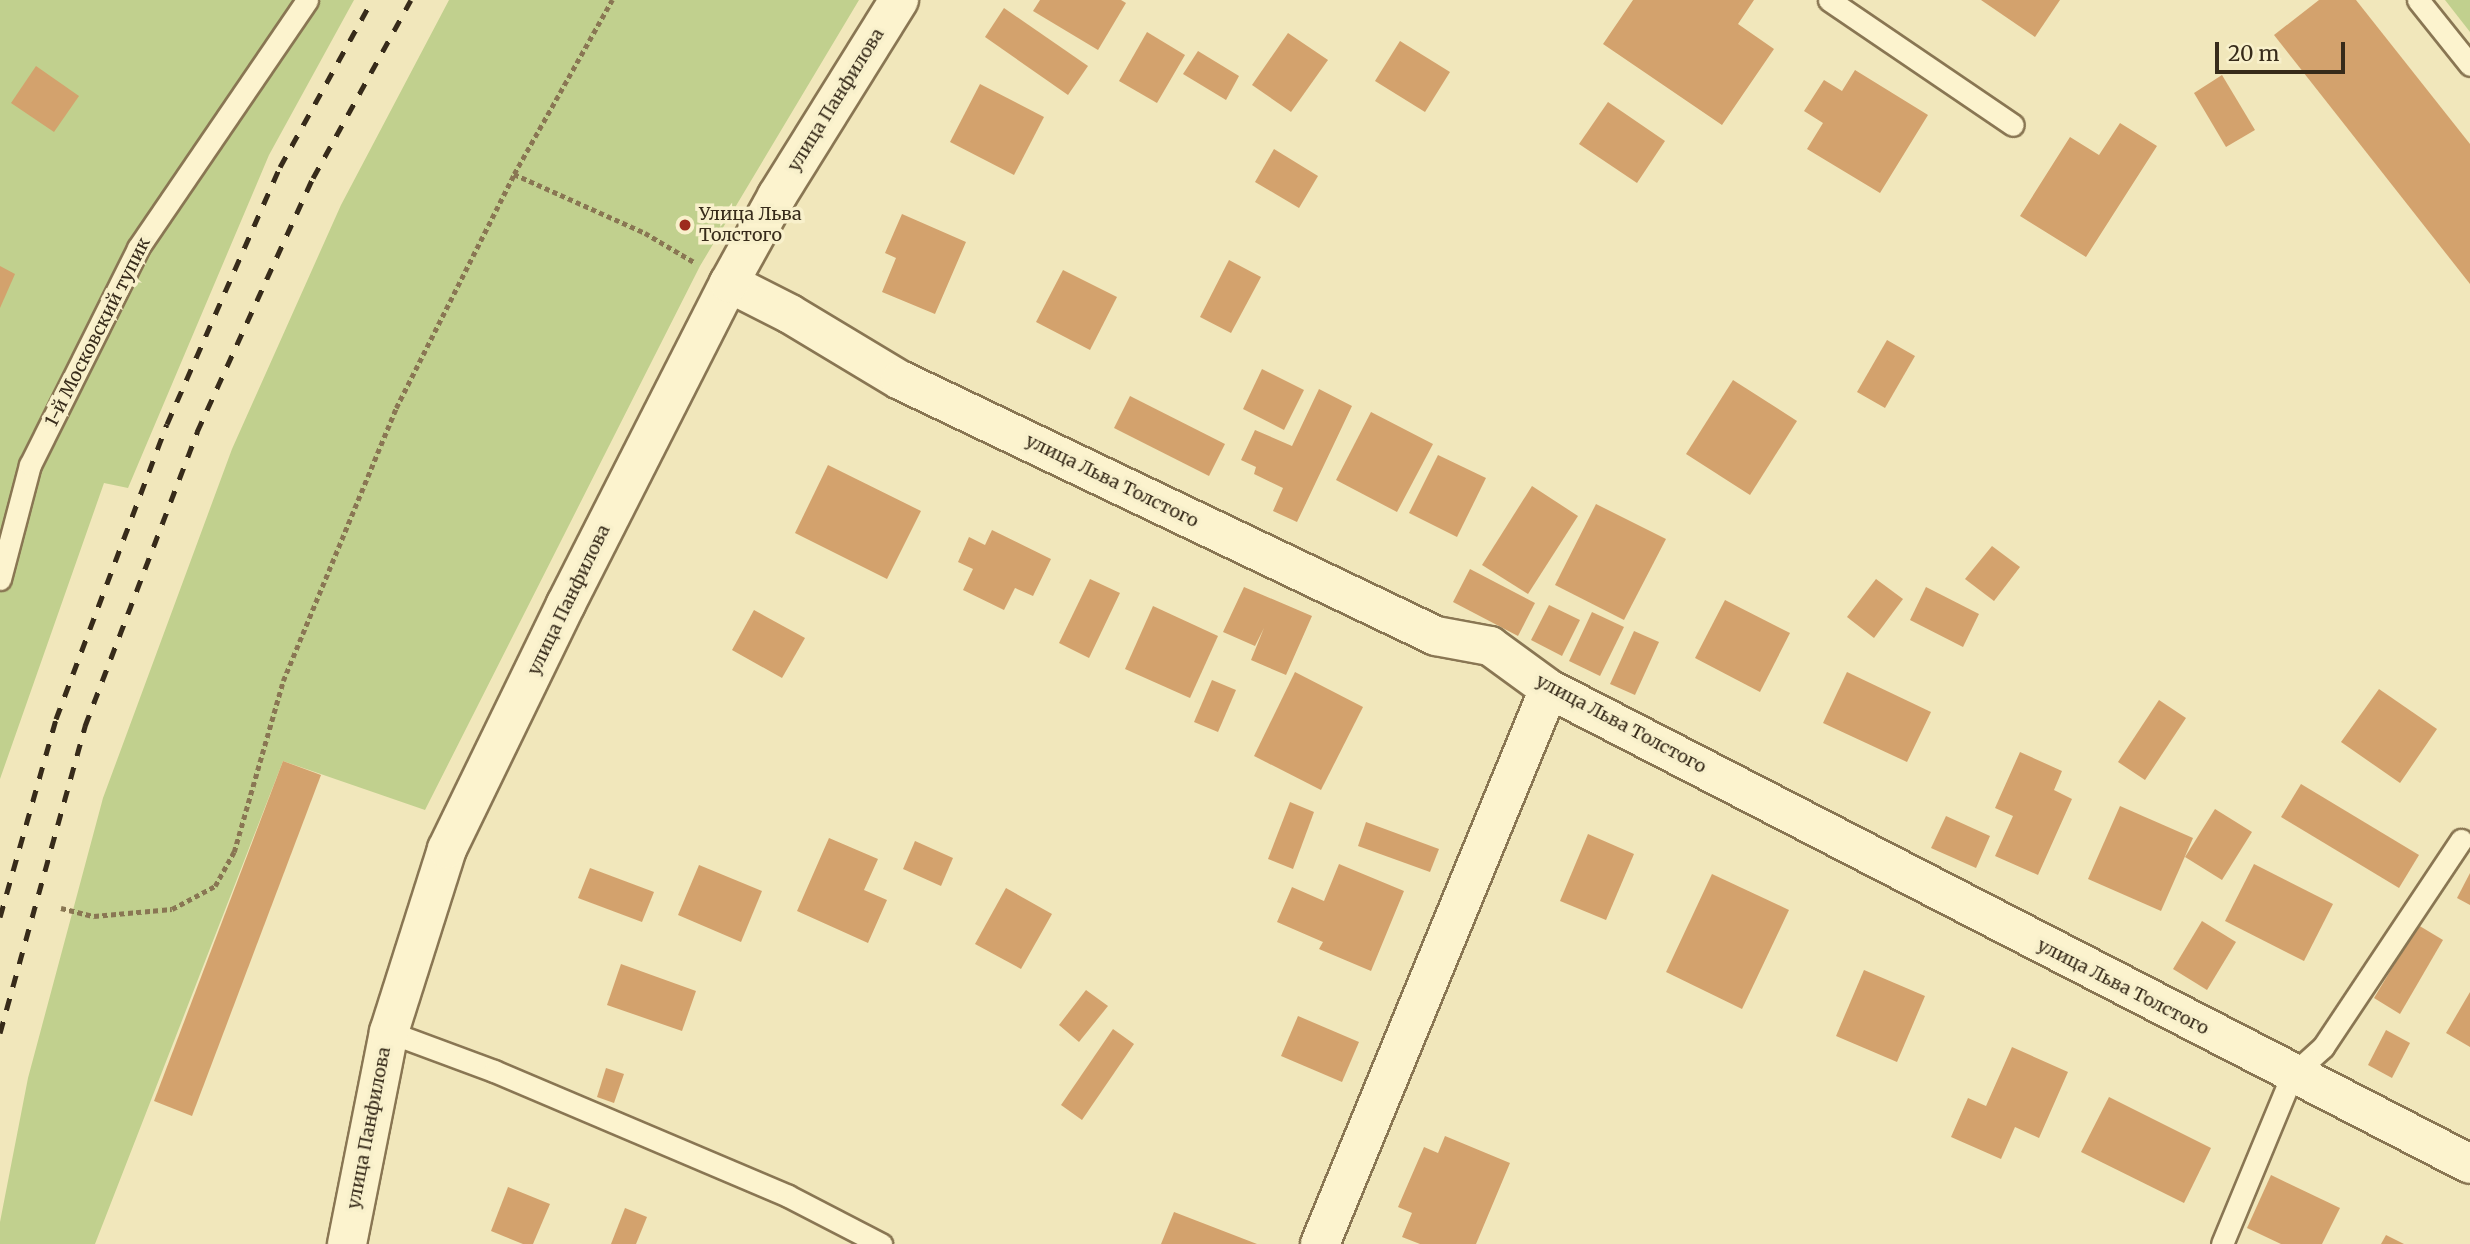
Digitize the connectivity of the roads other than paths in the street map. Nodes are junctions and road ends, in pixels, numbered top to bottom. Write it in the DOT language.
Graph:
graph roads {
  1 [pos="307,0"];
  2 [pos="899,0"];
  3 [pos="1829,0"];
  4 [pos="2418,0"];
  5 [pos="2470,65"];
  6 [pos="2012,125"];
  7 [pos="715,275"];
  8 [pos="0,579"];
  9 [pos="1549,689"];
  10 [pos="2461,841"];
  11 [pos="389,1032"];
  12 [pos="2292,1075"];
  13 [pos="2470,1164"];
  14 [pos="347,1244"];
  15 [pos="881,1244"];
  16 [pos="1320,1244"];
  17 [pos="2222,1244"];
  1 -- 8 [label="lane, 1-й Московский тупик"];
  2 -- 7 [label="street, улица Панфилова"];
  3 -- 6 [label="lane"];
  4 -- 5 [label="lane"];
  7 -- 9 [label="street, улица Льва Толстого"];
  7 -- 11 [label="street, улица Панфилова"];
  9 -- 12 [label="street, улица Льва Толстого"];
  9 -- 16 [label="street"];
  10 -- 12 [label="lane"];
  11 -- 14 [label="street, улица Панфилова"];
  11 -- 15 [label="lane"];
  12 -- 13 [label="street, улица Льва Толстого"];
  12 -- 17 [label="lane"];
}
